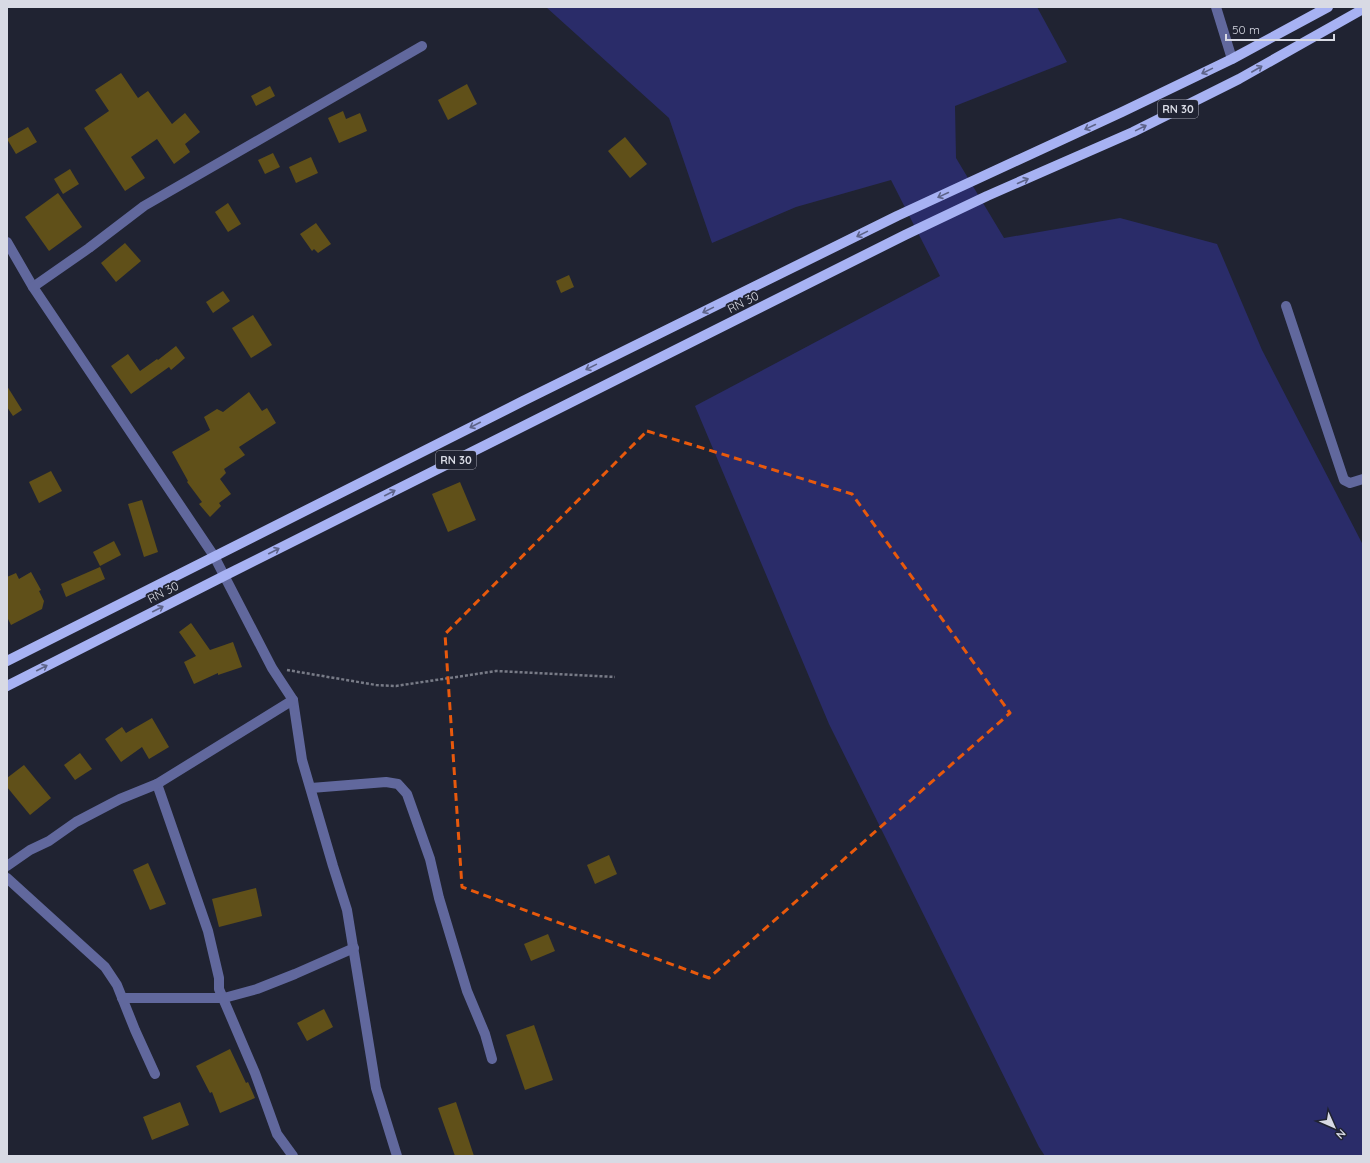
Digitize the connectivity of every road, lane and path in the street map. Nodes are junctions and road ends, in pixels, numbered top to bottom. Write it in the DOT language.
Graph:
graph roads {
  1 [pos="1216,7"];
  2 [pos="1328,7"];
  3 [pos="1363,8"];
  4 [pos="422,46"];
  5 [pos="1232,59"];
  6 [pos="7,242"];
  7 [pos="34,287"];
  8 [pos="1286,306"];
  9 [pos="1363,480"];
  10 [pos="214,556"];
  11 [pos="224,576"];
  12 [pos="7,661"];
  13 [pos="272,668"];
  14 [pos="615,677"];
  15 [pos="7,686"];
  16 [pos="292,700"];
  17 [pos="157,784"];
  18 [pos="310,788"];
  19 [pos="7,866"];
  20 [pos="7,878"];
  21 [pos="354,948"];
  22 [pos="122,998"];
  23 [pos="224,998"];
  24 [pos="492,1059"];
  25 [pos="155,1074"];
  26 [pos="293,1156"];
  27 [pos="397,1156"];
  1 -- 5 [label="street"];
  2 -- 5 [label="main road, RN 30"];
  11 -- 3 [label="main road, RN 30 / RN 30, one-way"];
  4 -- 7 [label="street"];
  5 -- 10 [label="main road, RN 30, one-way"];
  6 -- 7 [label="street"];
  7 -- 10 [label="street"];
  8 -- 9 [label="street"];
  10 -- 11 [label="street"];
  10 -- 12 [label="main road, RN 30"];
  11 -- 13 [label="street"];
  15 -- 11 [label="main road, RN 30 / RN 30, one-way"];
  13 -- 14 [label="path"];
  13 -- 16 [label="street"];
  16 -- 17 [label="street"];
  16 -- 18 [label="street"];
  17 -- 19 [label="street"];
  17 -- 23 [label="street"];
  18 -- 21 [label="street"];
  18 -- 24 [label="street"];
  20 -- 22 [label="street"];
  21 -- 23 [label="street"];
  21 -- 27 [label="street"];
  22 -- 23 [label="street"];
  22 -- 25 [label="street"];
  23 -- 26 [label="street"];
}
